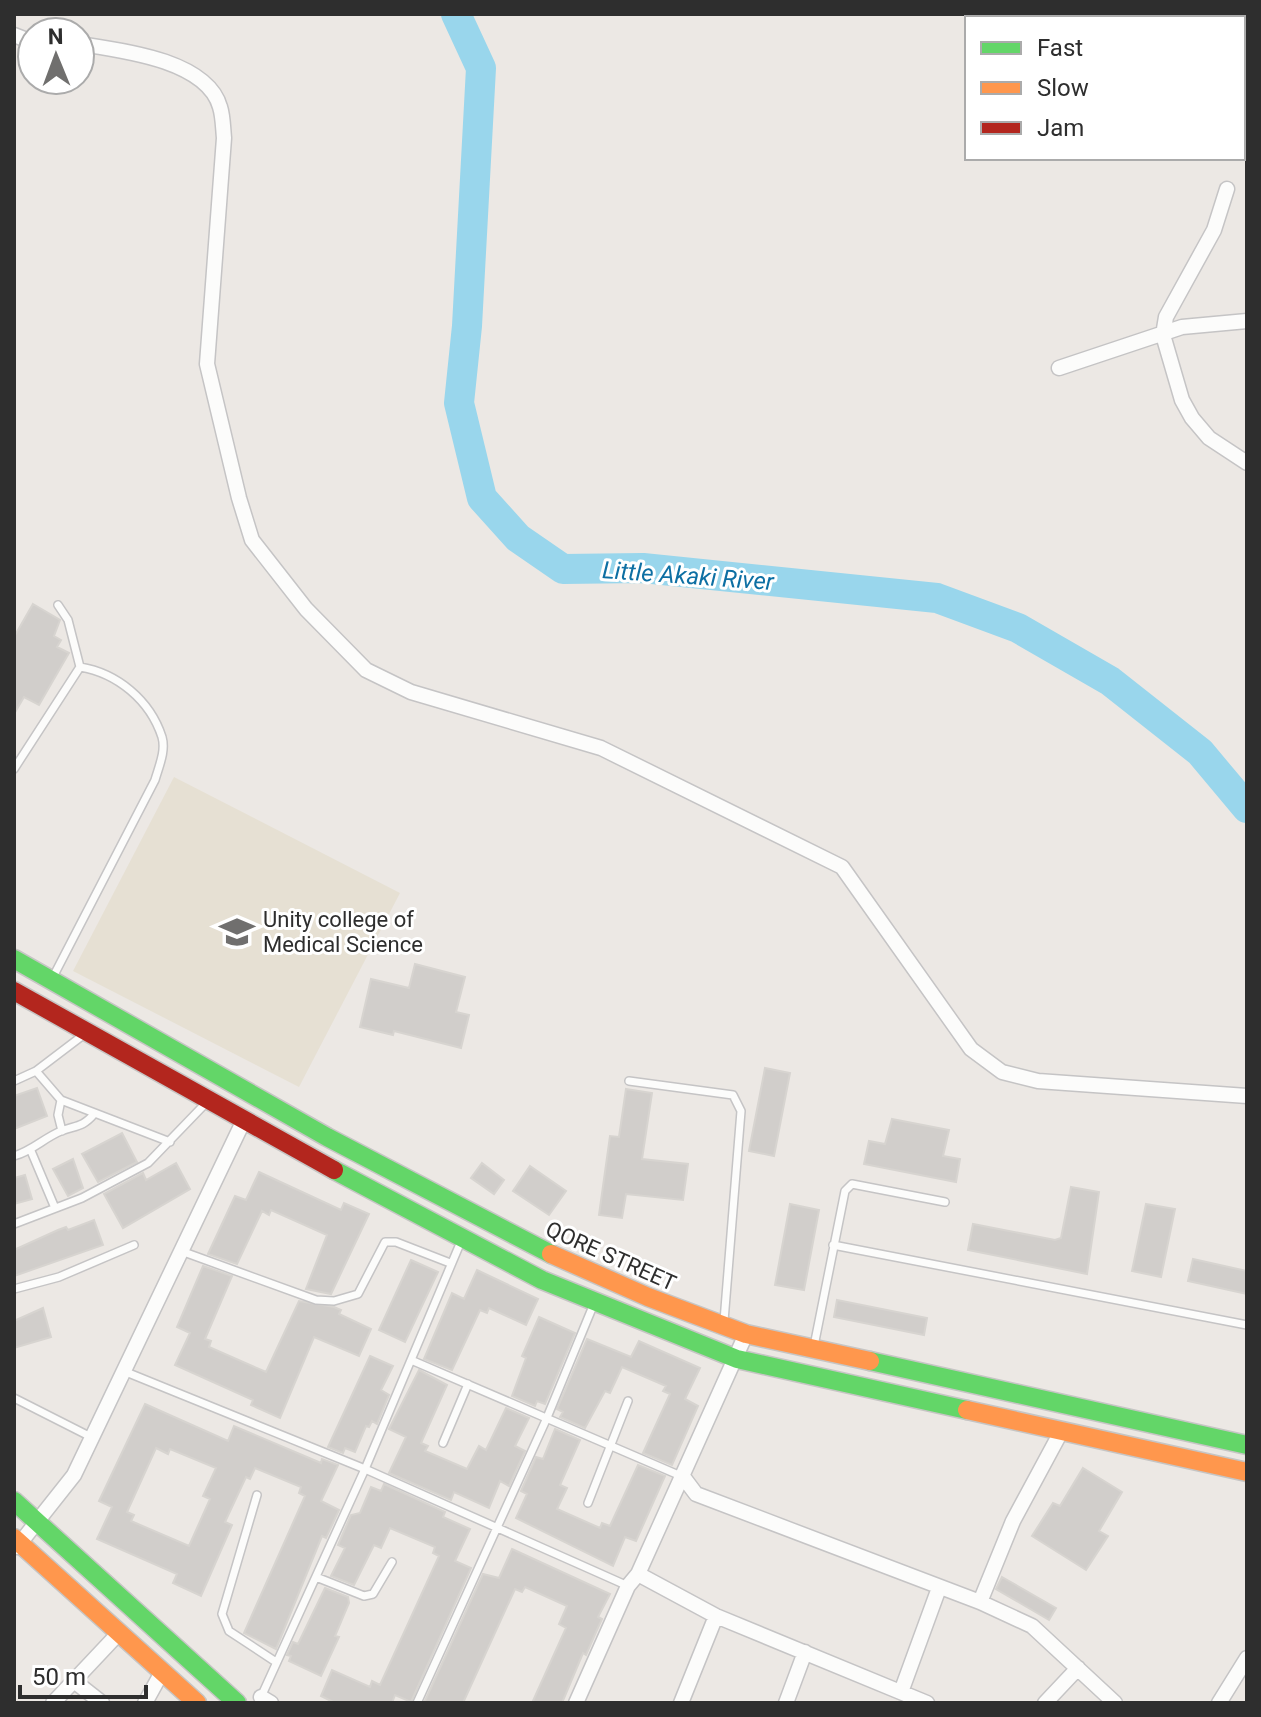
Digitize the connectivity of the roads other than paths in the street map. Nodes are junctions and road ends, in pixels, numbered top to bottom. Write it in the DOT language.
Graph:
graph roads {
  1 [pos="96,46"];
  2 [pos="1227,189"];
  3 [pos="1247,321"];
  4 [pos="1163,335"];
  5 [pos="1059,368"];
  6 [pos="1247,463"];
  7 [pos="58,605"];
  8 [pos="80,667"];
  9 [pos="14,769"];
  10 [pos="14,959"];
  11 [pos="51,981"];
  12 [pos="14,991"];
  13 [pos="85,1034"];
  14 [pos="36,1071"];
  15 [pos="14,1081"];
  16 [pos="629,1081"];
  17 [pos="1247,1096"];
  18 [pos="61,1100"];
  19 [pos="208,1101"];
  20 [pos="94,1114"];
  21 [pos="243,1122"];
  22 [pos="62,1131"];
  23 [pos="170,1142"];
  24 [pos="31,1151"];
  25 [pos="14,1156"];
  26 [pos="945,1202"];
  27 [pos="55,1208"];
  28 [pos="14,1224"];
  29 [pos="463,1237"];
  30 [pos="134,1245"];
  31 [pos="833,1245"];
  32 [pos="180,1251"];
  33 [pos="450,1263"];
  34 [pos="14,1289"];
  35 [pos="594,1304"];
  36 [pos="1247,1325"];
  37 [pos="724,1327"];
  38 [pos="746,1334"];
  39 [pos="813,1350"];
  40 [pos="737,1359"];
  41 [pos="411,1360"];
  42 [pos="126,1372"];
  43 [pos="468,1384"];
  44 [pos="14,1398"];
  45 [pos="628,1401"];
  46 [pos="546,1420"];
  47 [pos="1062,1430"];
  48 [pos="93,1438"];
  49 [pos="443,1443"];
  50 [pos="1247,1445"];
  51 [pos="611,1447"];
  52 [pos="365,1469"];
  53 [pos="1247,1472"];
  54 [pos="684,1478"];
  55 [pos="257,1495"];
  56 [pos="14,1501"];
  57 [pos="588,1503"];
  58 [pos="36,1523"];
  59 [pos="496,1526"];
  60 [pos="16,1544"];
  61 [pos="392,1562"];
  62 [pos="638,1574"];
  63 [pos="316,1577"];
  64 [pos="628,1586"];
  65 [pos="939,1588"];
  66 [pos="980,1602"];
  67 [pos="716,1616"];
  68 [pos="117,1635"];
  69 [pos="805,1652"];
  70 [pos="1247,1658"];
  71 [pos="276,1662"];
  72 [pos="1078,1668"];
  73 [pos="162,1672"];
  74 [pos="74,1681"];
  75 [pos="901,1692"];
  76 [pos="263,1701"];
  77 [pos="53,1703"];
  78 [pos="102,1703"];
  79 [pos="145,1703"];
  80 [pos="197,1703"];
  81 [pos="237,1703"];
  82 [pos="417,1703"];
  83 [pos="576,1703"];
  84 [pos="681,1703"];
  85 [pos="786,1703"];
  86 [pos="927,1703"];
  87 [pos="1045,1703"];
  88 [pos="1115,1703"];
  89 [pos="1219,1703"];
  1 -- 17 [label="street"];
  2 -- 4 [label="street"];
  3 -- 4 [label="street"];
  4 -- 5 [label="street"];
  4 -- 6 [label="street"];
  7 -- 8 [label="lane"];
  8 -- 9 [label="lane"];
  8 -- 11 [label="lane"];
  10 -- 11 [label="main road, QORE STREET"];
  11 -- 37 [label="main road, QORE STREET"];
  12 -- 13 [label="main road, QORE STREET"];
  13 -- 14 [label="lane"];
  13 -- 19 [label="main road, QORE STREET"];
  14 -- 15 [label="lane"];
  14 -- 18 [label="lane"];
  16 -- 37 [label="lane"];
  18 -- 20 [label="lane"];
  18 -- 22 [label="lane"];
  19 -- 21 [label="main road, QORE STREET"];
  19 -- 23 [label="lane"];
  20 -- 22 [label="lane"];
  20 -- 23 [label="lane"];
  21 -- 29 [label="main road, QORE STREET"];
  21 -- 32 [label="street"];
  22 -- 24 [label="lane"];
  23 -- 27 [label="lane"];
  24 -- 25 [label="lane"];
  24 -- 27 [label="lane"];
  26 -- 31 [label="lane"];
  27 -- 28 [label="lane"];
  29 -- 33 [label="lane"];
  29 -- 35 [label="main road, QORE STREET"];
  30 -- 34 [label="lane"];
  31 -- 36 [label="lane"];
  31 -- 39 [label="lane"];
  32 -- 33 [label="lane"];
  32 -- 42 [label="street"];
  33 -- 41 [label="lane"];
  35 -- 40 [label="main road, QORE STREET"];
  35 -- 46 [label="lane"];
  37 -- 38 [label="main road, QORE STREET"];
  38 -- 39 [label="main road, QORE STREET"];
  38 -- 40 [label="street"];
  39 -- 50 [label="main road, QORE STREET"];
  40 -- 47 [label="main road, QORE STREET"];
  40 -- 54 [label="street"];
  41 -- 43 [label="lane"];
  41 -- 52 [label="lane"];
  42 -- 48 [label="street"];
  42 -- 52 [label="lane"];
  43 -- 46 [label="lane"];
  43 -- 49 [label="lane"];
  44 -- 48 [label="lane"];
  45 -- 51 [label="lane"];
  46 -- 51 [label="lane"];
  46 -- 59 [label="lane"];
  47 -- 53 [label="main road, QORE STREET"];
  47 -- 66 [label="street"];
  48 -- 58 [label="street"];
  51 -- 54 [label="lane"];
  51 -- 57 [label="lane"];
  52 -- 59 [label="lane"];
  52 -- 63 [label="lane"];
  54 -- 62 [label="street"];
  54 -- 65 [label="street"];
  55 -- 71 [label="lane"];
  56 -- 58 [label="main road"];
  58 -- 60 [label="street"];
  58 -- 81 [label="main road"];
  59 -- 64 [label="lane"];
  59 -- 82 [label="lane"];
  60 -- 68 [label="main road"];
  61 -- 63 [label="lane"];
  62 -- 64 [label="street"];
  62 -- 67 [label="street"];
  63 -- 71 [label="lane"];
  64 -- 83 [label="street"];
  65 -- 66 [label="street"];
  65 -- 75 [label="street"];
  66 -- 72 [label="street"];
  67 -- 69 [label="street"];
  67 -- 84 [label="street"];
  68 -- 73 [label="main road"];
  68 -- 74 [label="street"];
  69 -- 75 [label="street"];
  69 -- 85 [label="street"];
  70 -- 89 [label="street"];
  71 -- 76 [label="lane"];
  72 -- 87 [label="street"];
  72 -- 88 [label="street"];
  73 -- 79 [label="street"];
  73 -- 80 [label="main road"];
  74 -- 77 [label="street"];
  74 -- 78 [label="street"];
  75 -- 86 [label="street"];
}
